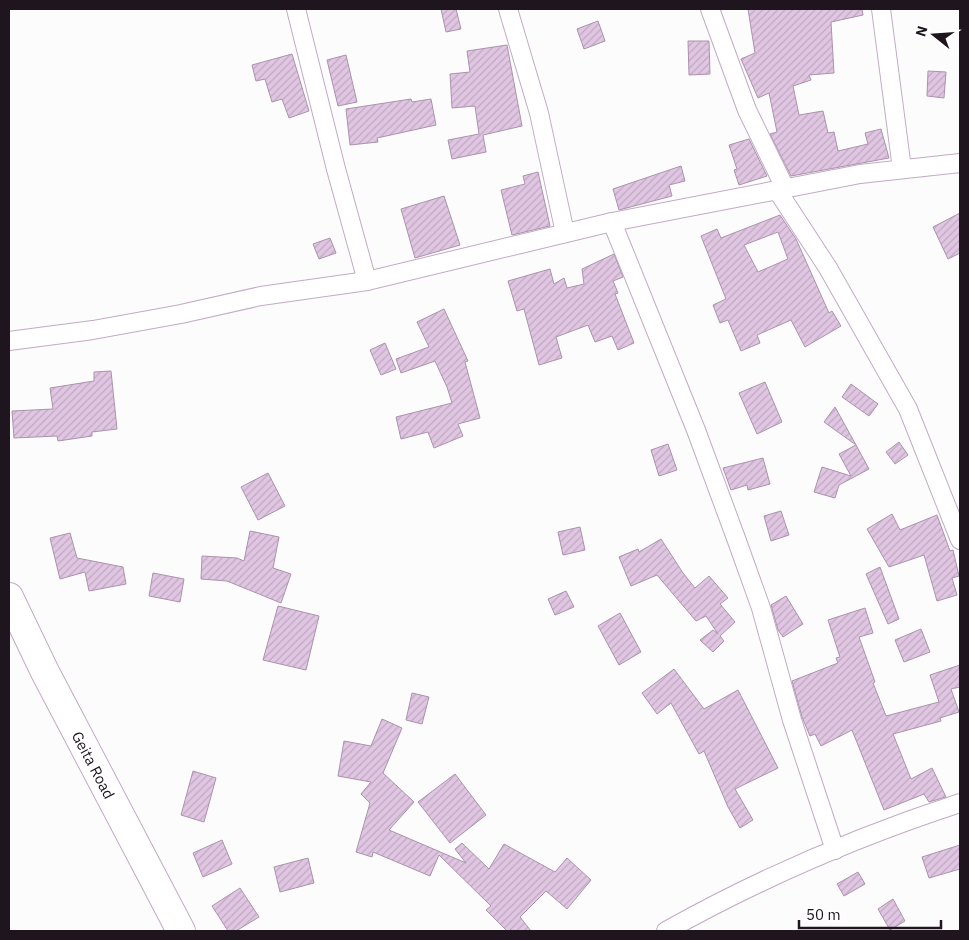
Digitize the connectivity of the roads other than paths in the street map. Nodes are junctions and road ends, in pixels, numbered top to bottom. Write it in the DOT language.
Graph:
graph roads {
  1 [pos="296,9"];
  2 [pos="508,9"];
  3 [pos="710,9"];
  4 [pos="881,9"];
  5 [pos="960,163"];
  6 [pos="902,169"];
  7 [pos="781,189"];
  8 [pos="612,222"];
  9 [pos="565,233"];
  10 [pos="367,281"];
  11 [pos="9,341"];
  12 [pos="960,540"];
  13 [pos="9,597"];
  14 [pos="960,804"];
  15 [pos="835,850"];
  16 [pos="181,931"];
  17 [pos="666,931"];
  1 -- 10 [label="street"];
  2 -- 9 [label="street"];
  3 -- 7 [label="street"];
  4 -- 6 [label="street"];
  5 -- 6 [label="street"];
  6 -- 7 [label="street"];
  7 -- 8 [label="street"];
  7 -- 12 [label="street"];
  8 -- 9 [label="street"];
  8 -- 15 [label="street"];
  9 -- 10 [label="street"];
  10 -- 11 [label="street"];
  13 -- 16 [label="highway, Geita Road"];
  14 -- 15 [label="street"];
  15 -- 17 [label="street"];
}
